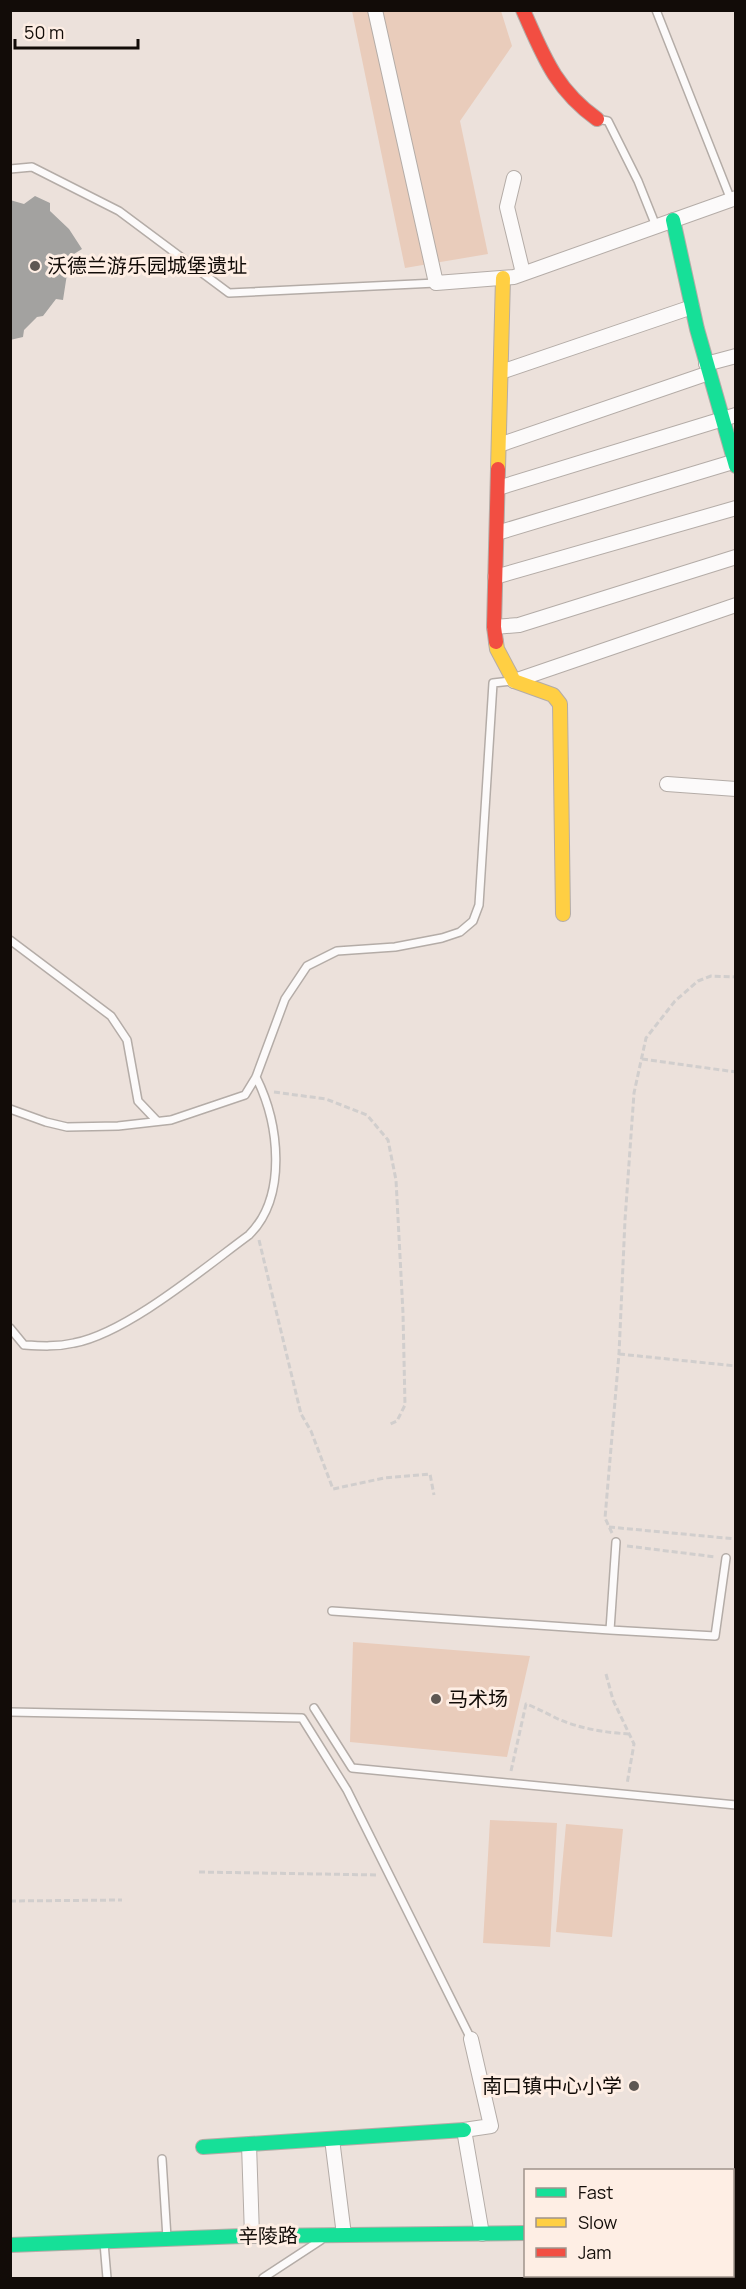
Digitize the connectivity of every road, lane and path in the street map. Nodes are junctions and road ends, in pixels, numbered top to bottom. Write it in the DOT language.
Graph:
graph roads {
  1 [pos="375,10"];
  2 [pos="523,10"];
  3 [pos="656,10"];
  4 [pos="597,119"];
  5 [pos="10,169"];
  6 [pos="514,178"];
  7 [pos="734,199"];
  8 [pos="674,220"];
  9 [pos="656,226"];
  10 [pos="524,273"];
  11 [pos="503,278"];
  12 [pos="436,284"];
  13 [pos="692,307"];
  14 [pos="735,356"];
  15 [pos="708,369"];
  16 [pos="501,372"];
  17 [pos="735,415"];
  18 [pos="721,419"];
  19 [pos="499,445"];
  20 [pos="735,463"];
  21 [pos="498,488"];
  22 [pos="735,508"];
  23 [pos="496,533"];
  24 [pos="735,557"];
  25 [pos="495,577"];
  26 [pos="735,605"];
  27 [pos="494,627"];
  28 [pos="514,681"];
  29 [pos="667,784"];
  30 [pos="735,789"];
  31 [pos="563,914"];
  32 [pos="10,940"];
  33 [pos="735,977"];
  34 [pos="642,1059"];
  35 [pos="735,1072"];
  36 [pos="256,1077"];
  37 [pos="263,1091"];
  38 [pos="10,1109"];
  39 [pos="157,1121"];
  40 [pos="259,1225"];
  41 [pos="10,1328"];
  42 [pos="619,1354"];
  43 [pos="735,1366"];
  44 [pos="388,1425"];
  45 [pos="435,1495"];
  46 [pos="609,1527"];
  47 [pos="735,1539"];
  48 [pos="616,1542"];
  49 [pos="726,1558"];
  50 [pos="332,1611"];
  51 [pos="610,1630"];
  52 [pos="606,1674"];
  53 [pos="314,1708"];
  54 [pos="10,1712"];
  55 [pos="630,1734"];
  56 [pos="508,1783"];
  57 [pos="626,1794"];
  58 [pos="735,1805"];
  59 [pos="199,1872"];
  60 [pos="389,1875"];
  61 [pos="122,1900"];
  62 [pos="10,1901"];
  63 [pos="471,2039"];
  64 [pos="464,2130"];
  65 [pos="332,2139"];
  66 [pos="249,2144"];
  67 [pos="203,2146"];
  68 [pos="162,2159"];
  69 [pos="524,2233"];
  70 [pos="482,2234"];
  71 [pos="328,2235"];
  72 [pos="344,2235"];
  73 [pos="252,2236"];
  74 [pos="167,2238"];
  75 [pos="104,2241"];
  76 [pos="10,2245"];
  77 [pos="107,2278"];
  78 [pos="263,2278"];
  1 -- 12 [label="street"];
  2 -- 4 [label="street"];
  3 -- 7 [label="lane"];
  4 -- 9 [label="lane"];
  5 -- 12 [label="lane"];
  6 -- 10 [label="street"];
  7 -- 8 [label="street"];
  8 -- 9 [label="street"];
  8 -- 13 [label="street"];
  9 -- 10 [label="street"];
  10 -- 11 [label="street"];
  11 -- 12 [label="street"];
  11 -- 16 [label="street"];
  13 -- 15 [label="street"];
  13 -- 16 [label="street"];
  14 -- 15 [label="street"];
  15 -- 18 [label="street"];
  15 -- 19 [label="street"];
  16 -- 19 [label="street"];
  17 -- 18 [label="street"];
  18 -- 20 [label="street"];
  18 -- 21 [label="street"];
  19 -- 21 [label="street"];
  20 -- 23 [label="street"];
  21 -- 23 [label="street"];
  22 -- 25 [label="street"];
  23 -- 25 [label="street"];
  24 -- 27 [label="street"];
  25 -- 27 [label="street"];
  26 -- 28 [label="street"];
  27 -- 28 [label="street"];
  28 -- 31 [label="street"];
  28 -- 36 [label="lane"];
  29 -- 30 [label="street"];
  32 -- 39 [label="lane"];
  33 -- 34 [label="path"];
  34 -- 35 [label="path"];
  34 -- 42 [label="path"];
  36 -- 37 [label="lane"];
  36 -- 39 [label="lane"];
  37 -- 40 [label="lane"];
  37 -- 44 [label="path"];
  38 -- 39 [label="lane"];
  40 -- 41 [label="lane"];
  40 -- 45 [label="path"];
  42 -- 43 [label="path"];
  42 -- 46 [label="path"];
  46 -- 47 [label="path"];
  46 -- 48 [label="path"];
  48 -- 49 [label="path"];
  48 -- 51 [label="lane"];
  49 -- 51 [label="lane"];
  50 -- 51 [label="lane"];
  52 -- 55 [label="path"];
  53 -- 56 [label="lane"];
  54 -- 60 [label="lane"];
  55 -- 56 [label="path"];
  55 -- 57 [label="path"];
  56 -- 57 [label="lane"];
  57 -- 58 [label="lane"];
  59 -- 60 [label="path"];
  60 -- 63 [label="lane"];
  61 -- 62 [label="path"];
  63 -- 64 [label="street"];
  64 -- 65 [label="street"];
  64 -- 70 [label="street"];
  65 -- 66 [label="street"];
  65 -- 72 [label="street"];
  66 -- 67 [label="street"];
  66 -- 73 [label="street"];
  68 -- 74 [label="lane"];
  69 -- 70 [label="street, 辛陵路"];
  70 -- 72 [label="street, 辛陵路"];
  71 -- 72 [label="street, 辛陵路"];
  71 -- 73 [label="street, 辛陵路"];
  71 -- 78 [label="lane"];
  73 -- 74 [label="street, 辛陵路"];
  74 -- 75 [label="street, 辛陵路"];
  75 -- 76 [label="street, 辛陵路"];
  75 -- 77 [label="lane"];
}
